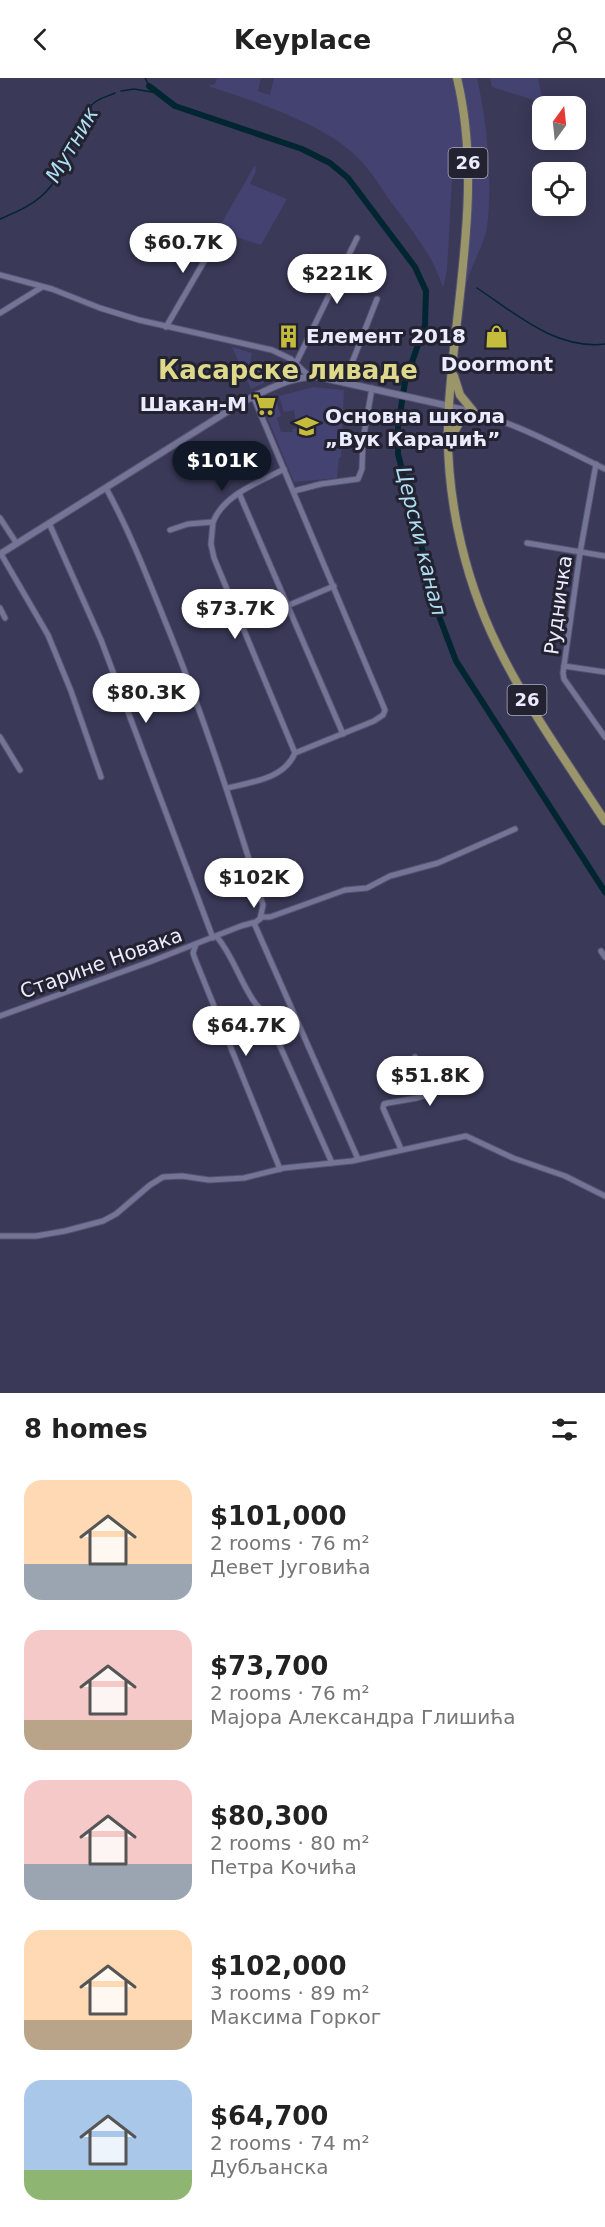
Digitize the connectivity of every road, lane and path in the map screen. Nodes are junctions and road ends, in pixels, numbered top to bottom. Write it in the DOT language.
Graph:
graph roads {
  1 [pos="457,78"];
  2 [pos="220,234"];
  3 [pos="357,238"];
  4 [pos="0,275"];
  5 [pos="42,287"];
  6 [pos="376,299"];
  7 [pos="0,313"];
  8 [pos="166,327"];
  9 [pos="296,363"];
  10 [pos="452,371"];
  11 [pos="310,377"];
  12 [pos="344,383"];
  13 [pos="372,388"];
  14 [pos="253,396"];
  15 [pos="449,406"];
  16 [pos="473,411"];
  17 [pos="448,447"];
  18 [pos="596,464"];
  19 [pos="285,469"];
  20 [pos="605,469"];
  21 [pos="106,488"];
  22 [pos="294,491"];
  23 [pos="240,493"];
  24 [pos="0,518"];
  25 [pos="213,522"];
  26 [pos="49,523"];
  27 [pos="170,530"];
  28 [pos="527,543"];
  29 [pos="17,544"];
  30 [pos="580,553"];
  31 [pos="0,554"];
  32 [pos="605,556"];
  33 [pos="334,586"];
  34 [pos="289,605"];
  35 [pos="0,608"];
  36 [pos="5,618"];
  37 [pos="242,625"];
  38 [pos="564,666"];
  39 [pos="605,672"];
  40 [pos="342,734"];
  41 [pos="0,737"];
  42 [pos="605,737"];
  43 [pos="295,753"];
  44 [pos="20,770"];
  45 [pos="101,777"];
  46 [pos="227,788"];
  47 [pos="605,821"];
  48 [pos="515,829"];
  49 [pos="260,919"];
  50 [pos="254,923"];
  51 [pos="215,937"];
  52 [pos="196,944"];
  53 [pos="0,1016"];
  54 [pos="415,1057"];
  55 [pos="401,1149"];
  56 [pos="358,1159"];
  57 [pos="332,1163"];
  58 [pos="280,1169"];
  59 [pos="605,1196"];
  60 [pos="0,1236"];
  1 -- 10 [label="main road, 26"];
  2 -- 8 [label="street"];
  3 -- 9 [label="street"];
  4 -- 5 [label="street"];
  5 -- 7 [label="street"];
  5 -- 8 [label="street"];
  6 -- 12 [label="street"];
  8 -- 9 [label="street"];
  9 -- 11 [label="street"];
  10 -- 15 [label="main road, 26"];
  10 -- 16 [label="main road"];
  11 -- 12 [label="street"];
  11 -- 14 [label="street"];
  12 -- 13 [label="street"];
  13 -- 15 [label="street"];
  13 -- 22 [label="street"];
  14 -- 19 [label="street"];
  14 -- 21 [label="street"];
  15 -- 16 [label="street"];
  15 -- 17 [label="main road, 26"];
  16 -- 17 [label="main road"];
  16 -- 18 [label="street"];
  17 -- 47 [label="main road, 26"];
  18 -- 20 [label="street"];
  18 -- 30 [label="street, Рудничка"];
  19 -- 22 [label="street"];
  19 -- 23 [label="street"];
  21 -- 26 [label="street"];
  21 -- 46 [label="street"];
  22 -- 33 [label="street"];
  23 -- 25 [label="street"];
  23 -- 34 [label="street"];
  24 -- 29 [label="street"];
  25 -- 27 [label="street"];
  25 -- 37 [label="street"];
  26 -- 29 [label="street"];
  26 -- 51 [label="street"];
  28 -- 30 [label="street"];
  29 -- 31 [label="street"];
  30 -- 32 [label="street"];
  30 -- 38 [label="street, Рудничка"];
  31 -- 45 [label="street"];
  33 -- 34 [label="street"];
  33 -- 40 [label="street"];
  34 -- 37 [label="street"];
  34 -- 40 [label="street"];
  35 -- 36 [label="street"];
  37 -- 43 [label="street"];
  38 -- 39 [label="street"];
  38 -- 42 [label="street, Рудничка"];
  40 -- 43 [label="street"];
  41 -- 44 [label="street"];
  43 -- 46 [label="street"];
  46 -- 49 [label="street"];
  48 -- 49 [label="street, Старине Новака"];
  49 -- 50 [label="street, Старине Новака"];
  50 -- 51 [label="street, Старине Новака"];
  50 -- 56 [label="street"];
  51 -- 52 [label="street, Старине Новака"];
  51 -- 57 [label="street"];
  52 -- 53 [label="street, Старине Новака"];
  52 -- 58 [label="street"];
  54 -- 55 [label="street"];
  55 -- 56 [label="street"];
  55 -- 59 [label="street"];
  56 -- 57 [label="street"];
  57 -- 58 [label="street"];
  58 -- 60 [label="street"];
}
